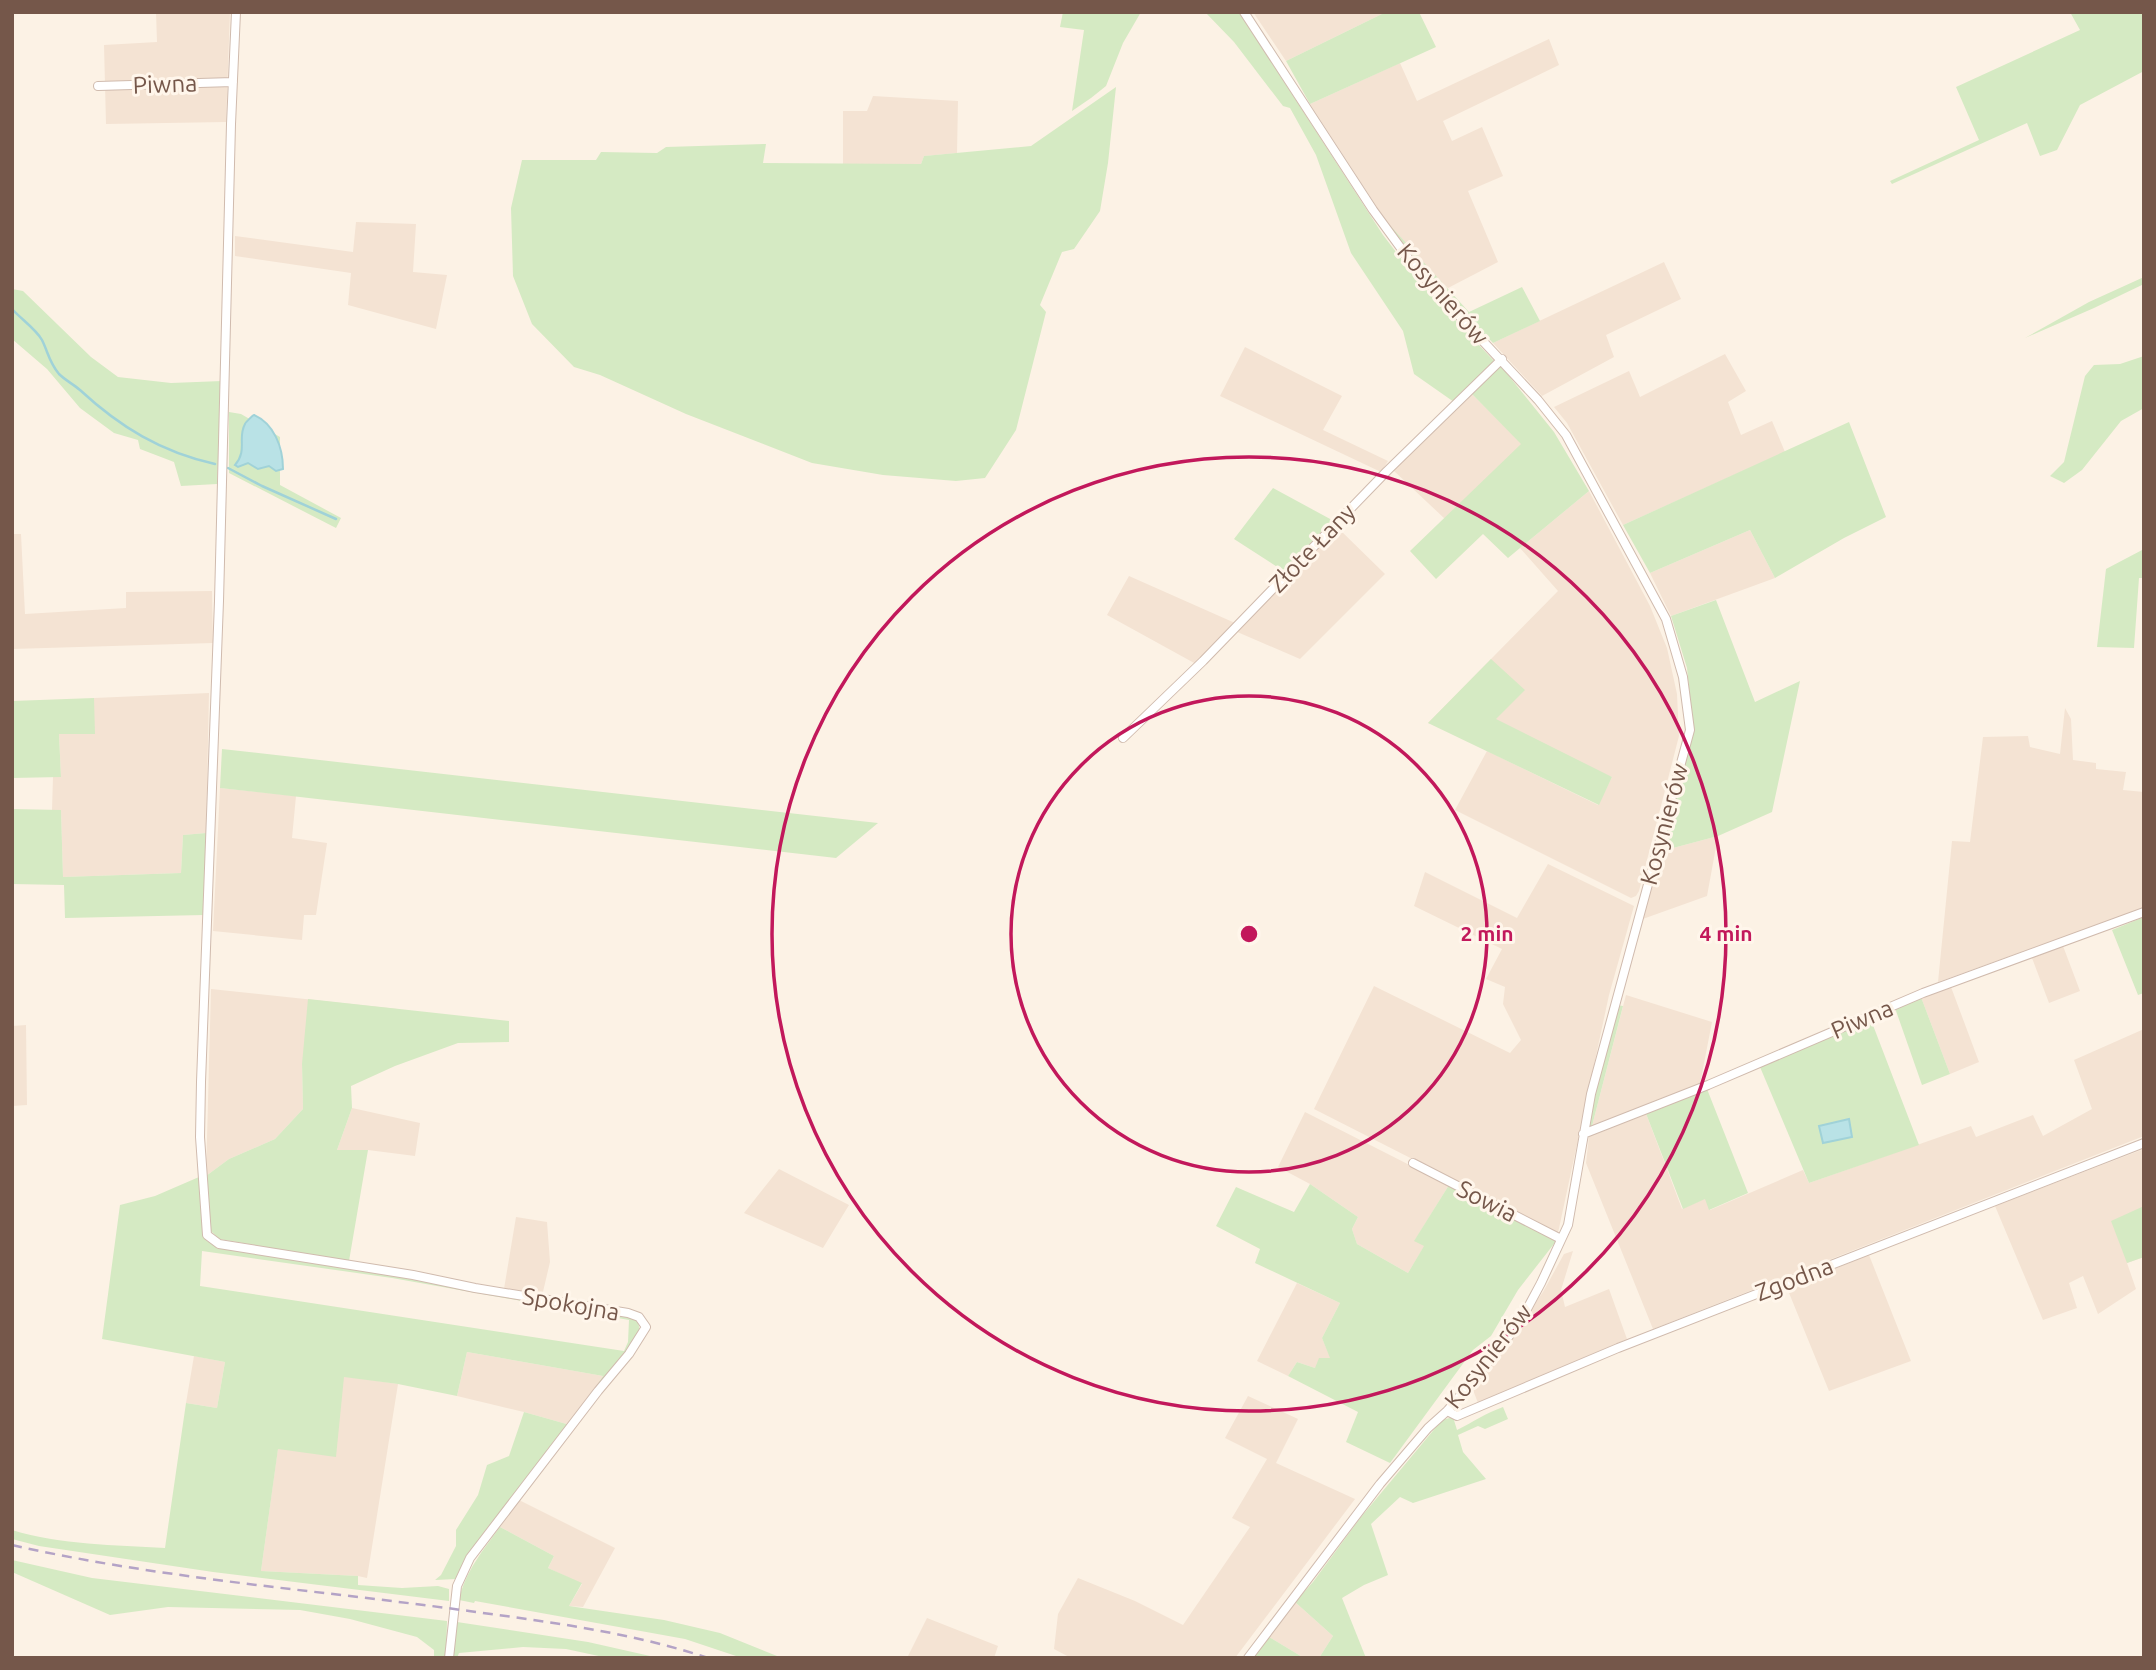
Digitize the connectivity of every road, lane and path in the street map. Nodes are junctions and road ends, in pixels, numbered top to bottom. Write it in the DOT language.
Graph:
graph roads {
  1 [pos="236,12"];
  2 [pos="1244,13"];
  3 [pos="233,82"];
  4 [pos="98,86"];
  5 [pos="1502,359"];
  6 [pos="1123,738"];
  7 [pos="2144,912"];
  8 [pos="1583,1134"];
  9 [pos="2144,1143"];
  10 [pos="1413,1163"];
  11 [pos="1561,1239"];
  12 [pos="1447,1411"];
  13 [pos="449,1658"];
  14 [pos="1248,1658"];
  1 -- 3 [label="street"];
  2 -- 5 [label="street, Kosynierów"];
  3 -- 4 [label="street, Piwna"];
  3 -- 13 [label="street, Spokojna"];
  5 -- 6 [label="street, Złote Łany"];
  5 -- 8 [label="street, Kosynierów"];
  7 -- 8 [label="street, Piwna"];
  8 -- 11 [label="street, Kosynierów"];
  9 -- 12 [label="street, Zgodna"];
  10 -- 11 [label="street, Sowia"];
  11 -- 12 [label="street, Kosynierów"];
  12 -- 14 [label="street, Kosynierów"];
}
